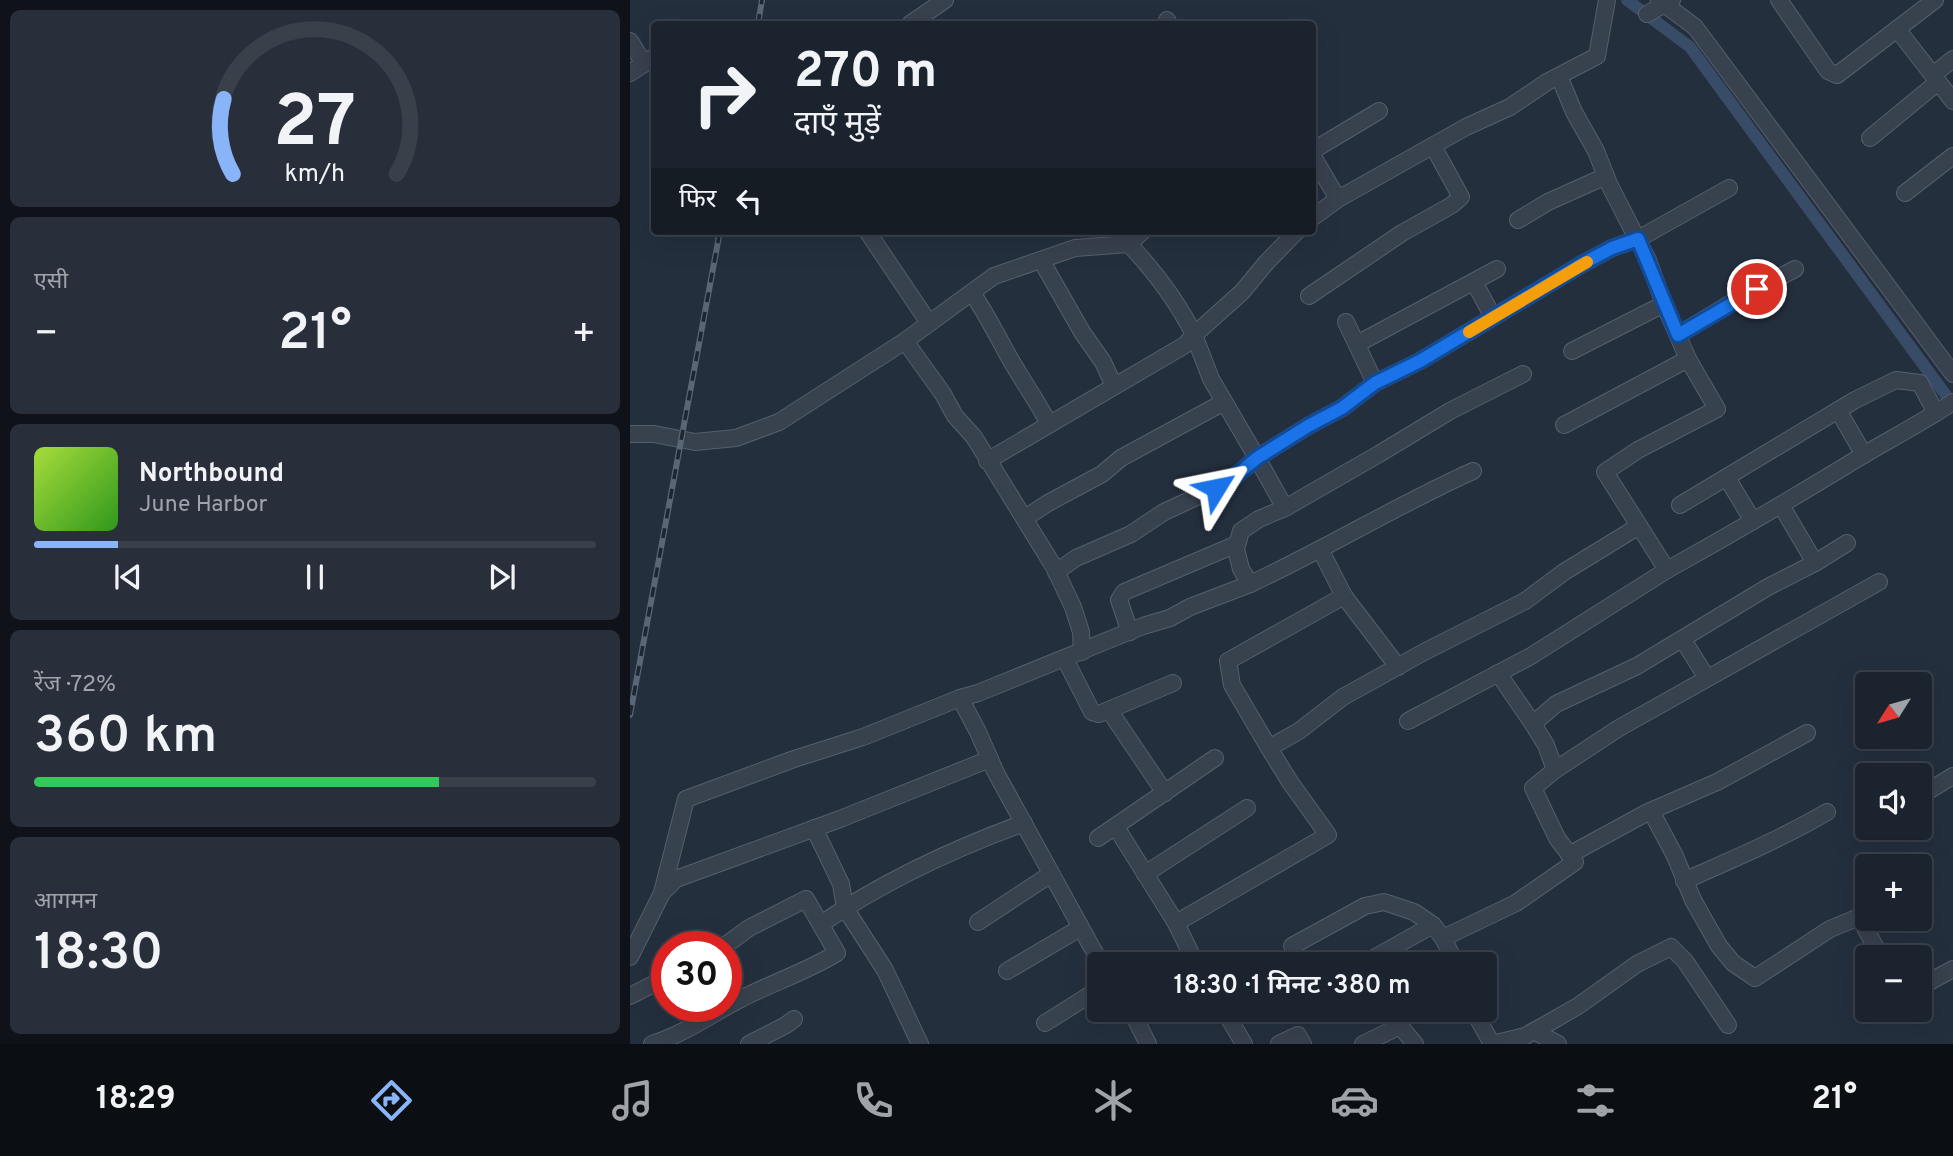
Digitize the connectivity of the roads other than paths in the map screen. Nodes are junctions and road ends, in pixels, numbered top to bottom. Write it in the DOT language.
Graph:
graph roads {
  1 [pos="945,0"];
  2 [pos="1779,0"];
  3 [pos="1935,0"];
  4 [pos="1607,1"];
  5 [pos="1665,1"];
  6 [pos="1647,14"];
  7 [pos="914,21"];
  8 [pos="1896,29"];
  9 [pos="630,41"];
  10 [pos="1953,59"];
  11 [pos="649,60"];
  12 [pos="630,73"];
  13 [pos="1559,76"];
  14 [pos="1935,79"];
  15 [pos="1953,101"];
  16 [pos="1379,111"];
  17 [pos="1870,138"];
  18 [pos="1433,146"];
  19 [pos="1316,150"];
  20 [pos="1953,156"];
  21 [pos="1316,160"];
  22 [pos="1606,176"];
  23 [pos="1729,188"];
  24 [pos="1906,193"];
  25 [pos="1338,199"];
  26 [pos="1316,215"];
  27 [pos="1518,220"];
  28 [pos="870,235"];
  29 [pos="1139,235"];
  30 [pos="1293,235"];
  31 [pos="1638,239"];
  32 [pos="1129,244"];
  33 [pos="1041,260"];
  34 [pos="1497,270"];
  35 [pos="1795,270"];
  36 [pos="1474,282"];
  37 [pos="972,293"];
  38 [pos="1309,296"];
  39 [pos="1664,304"];
  40 [pos="1493,317"];
  41 [pos="1346,322"];
  42 [pos="929,323"];
  43 [pos="1194,335"];
  44 [pos="1678,335"];
  45 [pos="905,341"];
  46 [pos="1357,344"];
  47 [pos="1572,351"];
  48 [pos="1688,359"];
  49 [pos="1523,374"];
  50 [pos="1953,374"];
  51 [pos="1375,383"];
  52 [pos="1114,386"];
  53 [pos="1224,402"];
  54 [pos="1943,408"];
  55 [pos="1838,410"];
  56 [pos="1049,424"];
  57 [pos="1564,425"];
  58 [pos="630,434"];
  59 [pos="1864,455"];
  60 [pos="1257,458"];
  61 [pos="987,461"];
  62 [pos="1473,471"];
  63 [pos="1727,478"];
  64 [pos="1680,505"];
  65 [pos="1782,505"];
  66 [pos="1285,508"];
  67 [pos="1025,518"];
  68 [pos="1753,521"];
  69 [pos="1639,526"];
  70 [pos="1847,543"];
  71 [pos="1237,544"];
  72 [pos="1320,549"];
  73 [pos="1815,563"];
  74 [pos="1667,570"];
  75 [pos="1056,572"];
  76 [pos="1879,582"];
  77 [pos="1250,584"];
  78 [pos="1344,596"];
  79 [pos="1130,632"];
  80 [pos="1683,640"];
  81 [pos="1082,652"];
  82 [pos="1065,659"];
  83 [pos="1398,667"];
  84 [pos="1498,673"];
  85 [pos="1707,678"];
  86 [pos="1173,683"];
  87 [pos="960,698"];
  88 [pos="1109,710"];
  89 [pos="1408,721"];
  90 [pos="1533,724"];
  91 [pos="1807,733"];
  92 [pos="1269,748"];
  93 [pos="1215,758"];
  94 [pos="990,759"];
  95 [pos="1555,770"];
  96 [pos="1953,776"];
  97 [pos="1932,789"];
  98 [pos="1165,793"];
  99 [pos="1247,808"];
  100 [pos="1651,810"];
  101 [pos="1827,812"];
  102 [pos="1024,823"];
  103 [pos="1116,827"];
  104 [pos="814,828"];
  105 [pos="1098,838"];
  106 [pos="1569,855"];
  107 [pos="1051,874"];
  108 [pos="1145,874"];
  109 [pos="1684,881"];
  110 [pos="662,893"];
  111 [pos="845,908"];
  112 [pos="978,922"];
  113 [pos="1176,923"];
  114 [pos="821,924"];
  115 [pos="1080,928"];
  116 [pos="1438,932"];
  117 [pos="742,933"];
  118 [pos="1874,945"];
  119 [pos="1292,946"];
  120 [pos="1094,952"];
  121 [pos="1190,952"];
  122 [pos="1391,952"];
  123 [pos="1449,952"];
  124 [pos="630,957"];
  125 [pos="1953,969"];
  126 [pos="1007,971"];
  127 [pos="1932,980"];
  128 [pos="651,985"];
  129 [pos="630,996"];
  130 [pos="1087,997"];
  131 [pos="794,1019"];
  132 [pos="1136,1022"];
  133 [pos="1231,1022"];
  134 [pos="1480,1022"];
  135 [pos="1045,1023"];
  136 [pos="1728,1025"];
  137 [pos="1534,1031"];
  138 [pos="1144,1043"];
  139 [pos="652,1044"];
  140 [pos="748,1044"];
  141 [pos="920,1044"];
  142 [pos="1244,1044"];
  143 [pos="1279,1044"];
  144 [pos="1303,1044"];
  145 [pos="1363,1044"];
  146 [pos="1415,1044"];
  147 [pos="1492,1044"];
  148 [pos="1558,1044"];
  1 -- 7 [label="street"];
  2 -- 8 [label="street"];
  3 -- 8 [label="street"];
  4 -- 13 [label="street"];
  5 -- 6 [label="street"];
  5 -- 50 [label="street"];
  8 -- 14 [label="street"];
  9 -- 11 [label="street"];
  10 -- 14 [label="street"];
  11 -- 12 [label="street"];
  13 -- 18 [label="street"];
  13 -- 22 [label="street"];
  14 -- 15 [label="street"];
  14 -- 17 [label="street"];
  16 -- 19 [label="street"];
  18 -- 25 [label="street"];
  18 -- 38 [label="street"];
  20 -- 24 [label="street"];
  21 -- 25 [label="street"];
  22 -- 27 [label="street"];
  22 -- 31 [label="street"];
  23 -- 31 [label="street"];
  25 -- 26 [label="street"];
  28 -- 42 [label="street"];
  29 -- 32 [label="street"];
  30 -- 43 [label="street"];
  31 -- 39 [label="street"];
  31 -- 40 [label="street"];
  32 -- 33 [label="street"];
  32 -- 43 [label="street"];
  33 -- 37 [label="street"];
  33 -- 52 [label="street"];
  34 -- 36 [label="street"];
  35 -- 44 [label="street"];
  36 -- 40 [label="street"];
  36 -- 46 [label="street"];
  37 -- 42 [label="street"];
  37 -- 56 [label="street"];
  39 -- 44 [label="street"];
  39 -- 47 [label="street"];
  40 -- 51 [label="street"];
  41 -- 46 [label="street"];
  42 -- 45 [label="street"];
  43 -- 52 [label="street"];
  43 -- 53 [label="street"];
  44 -- 48 [label="street"];
  45 -- 58 [label="street"];
  45 -- 61 [label="street"];
  46 -- 51 [label="street"];
  48 -- 57 [label="street"];
  48 -- 69 [label="street"];
  49 -- 66 [label="street"];
  51 -- 60 [label="street"];
  52 -- 56 [label="street"];
  53 -- 60 [label="street"];
  53 -- 67 [label="street"];
  54 -- 55 [label="street"];
  54 -- 59 [label="street"];
  55 -- 59 [label="street"];
  55 -- 63 [label="street"];
  56 -- 61 [label="street"];
  59 -- 65 [label="street"];
  60 -- 66 [label="street"];
  60 -- 75 [label="street"];
  61 -- 67 [label="street"];
  62 -- 72 [label="street"];
  63 -- 64 [label="street"];
  63 -- 68 [label="street"];
  65 -- 68 [label="street"];
  65 -- 73 [label="street"];
  66 -- 71 [label="street"];
  67 -- 75 [label="street"];
  68 -- 74 [label="street"];
  69 -- 74 [label="street"];
  69 -- 83 [label="street"];
  70 -- 73 [label="street"];
  71 -- 77 [label="street"];
  71 -- 79 [label="street"];
  72 -- 77 [label="street"];
  72 -- 78 [label="street"];
  73 -- 80 [label="street"];
  74 -- 84 [label="street"];
  75 -- 81 [label="street"];
  76 -- 85 [label="street"];
  77 -- 79 [label="street"];
  78 -- 83 [label="street"];
  78 -- 92 [label="street"];
  79 -- 81 [label="street"];
  80 -- 85 [label="street"];
  80 -- 90 [label="street"];
  81 -- 82 [label="street"];
  82 -- 87 [label="street"];
  82 -- 88 [label="street"];
  83 -- 92 [label="street"];
  84 -- 89 [label="street"];
  84 -- 90 [label="street"];
  85 -- 95 [label="street"];
  86 -- 88 [label="street"];
  87 -- 94 [label="street"];
  87 -- 110 [label="street"];
  88 -- 98 [label="street"];
  90 -- 95 [label="street"];
  91 -- 100 [label="street"];
  92 -- 113 [label="street"];
  93 -- 98 [label="street"];
  94 -- 102 [label="street"];
  94 -- 104 [label="street"];
  95 -- 106 [label="street"];
  96 -- 97 [label="street"];
  98 -- 103 [label="street"];
  99 -- 108 [label="street"];
  100 -- 106 [label="street"];
  100 -- 109 [label="street"];
  101 -- 109 [label="street"];
  102 -- 107 [label="street"];
  102 -- 111 [label="street"];
  103 -- 105 [label="street"];
  103 -- 108 [label="street"];
  104 -- 110 [label="street"];
  104 -- 111 [label="street"];
  106 -- 116 [label="street"];
  107 -- 112 [label="street"];
  107 -- 115 [label="street"];
  108 -- 113 [label="street"];
  109 -- 118 [label="street"];
  110 -- 124 [label="street"];
  111 -- 114 [label="street"];
  111 -- 141 [label="street"];
  113 -- 121 [label="street"];
  114 -- 117 [label="street"];
  114 -- 139 [label="street"];
  115 -- 120 [label="street"];
  115 -- 126 [label="street"];
  116 -- 119 [label="street"];
  116 -- 122 [label="street"];
  116 -- 123 [label="street"];
  125 -- 127 [label="street"];
  128 -- 129 [label="street"];
  130 -- 135 [label="street"];
  131 -- 140 [label="street"];
  132 -- 138 [label="street"];
  133 -- 142 [label="street"];
  134 -- 147 [label="street"];
  136 -- 137 [label="street"];
  137 -- 147 [label="street"];
  137 -- 148 [label="street"];
  143 -- 144 [label="street"];
  145 -- 146 [label="street"];
}
